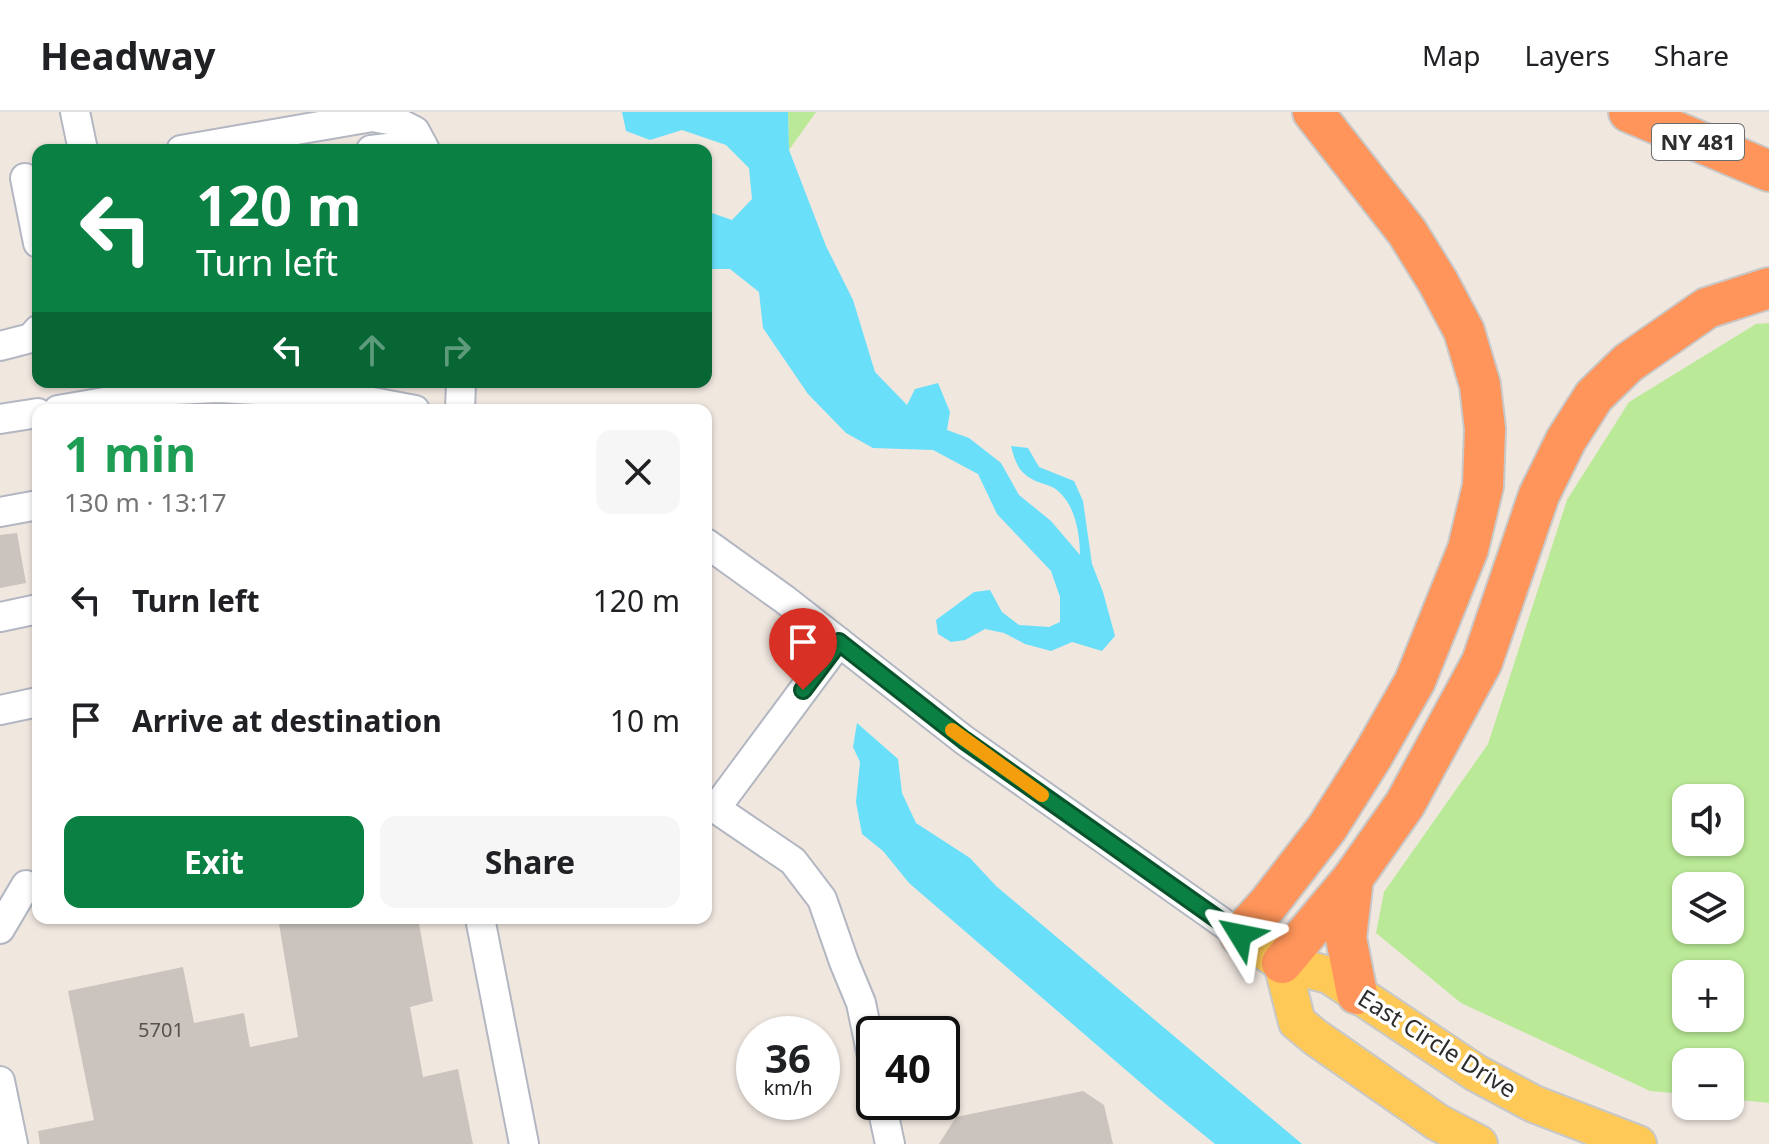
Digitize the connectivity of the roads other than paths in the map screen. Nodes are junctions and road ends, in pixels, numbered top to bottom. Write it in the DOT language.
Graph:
graph roads {
  1 [pos="75,112"];
  2 [pos="1313,112"];
  3 [pos="1629,112"];
  4 [pos="82,144"];
  5 [pos="216,144"];
  6 [pos="257,144"];
  7 [pos="422,144"];
  8 [pos="1769,171"];
  9 [pos="21,179"];
  10 [pos="32,220"];
  11 [pos="1769,288"];
  12 [pos="32,337"];
  13 [pos="0,344"];
  14 [pos="218,388"];
  15 [pos="218,388"];
  16 [pos="129,390"];
  17 [pos="79,404"];
  18 [pos="383,404"];
  19 [pos="32,414"];
  20 [pos="0,419"];
  21 [pos="32,506"];
  22 [pos="0,512"];
  23 [pos="712,547"];
  24 [pos="32,610"];
  25 [pos="0,617"];
  26 [pos="839,642"];
  27 [pos="32,703"];
  28 [pos="0,710"];
  29 [pos="712,804"];
  30 [pos="712,806"];
  31 [pos="1353,878"];
  32 [pos="26,885"];
  33 [pos="481,924"];
  34 [pos="0,929"];
  35 [pos="1240,935"];
  36 [pos="1282,963"];
  37 [pos="1357,994"];
  38 [pos="864,1016"];
  39 [pos="0,1081"];
  40 [pos="885,1120"];
  41 [pos="13,1144"];
  42 [pos="524,1144"];
  43 [pos="890,1144"];
  44 [pos="1479,1144"];
  45 [pos="1638,1144"];
  1 -- 4 [label="street"];
  2 -- 35 [label="highway"];
  3 -- 8 [label="highway, NY 481"];
  5 -- 6 [label="street"];
  6 -- 7 [label="street"];
  9 -- 10 [label="street"];
  11 -- 31 [label="highway"];
  12 -- 13 [label="street"];
  14 -- 16 [label="street"];
  15 -- 18 [label="street"];
  16 -- 17 [label="street"];
  19 -- 20 [label="street"];
  21 -- 22 [label="street"];
  23 -- 26 [label="street, East Circle Drive"];
  24 -- 25 [label="street"];
  26 -- 29 [label="street"];
  26 -- 35 [label="street, East Circle Drive"];
  27 -- 28 [label="street"];
  30 -- 38 [label="street"];
  31 -- 36 [label="highway"];
  31 -- 37 [label="highway"];
  32 -- 34 [label="street"];
  33 -- 42 [label="street"];
  35 -- 36 [label="main road, East Circle Drive"];
  36 -- 37 [label="main road, East Circle Drive"];
  36 -- 44 [label="main road"];
  37 -- 45 [label="main road, East Circle Drive"];
  39 -- 41 [label="street"];
  40 -- 43 [label="street"];
}
